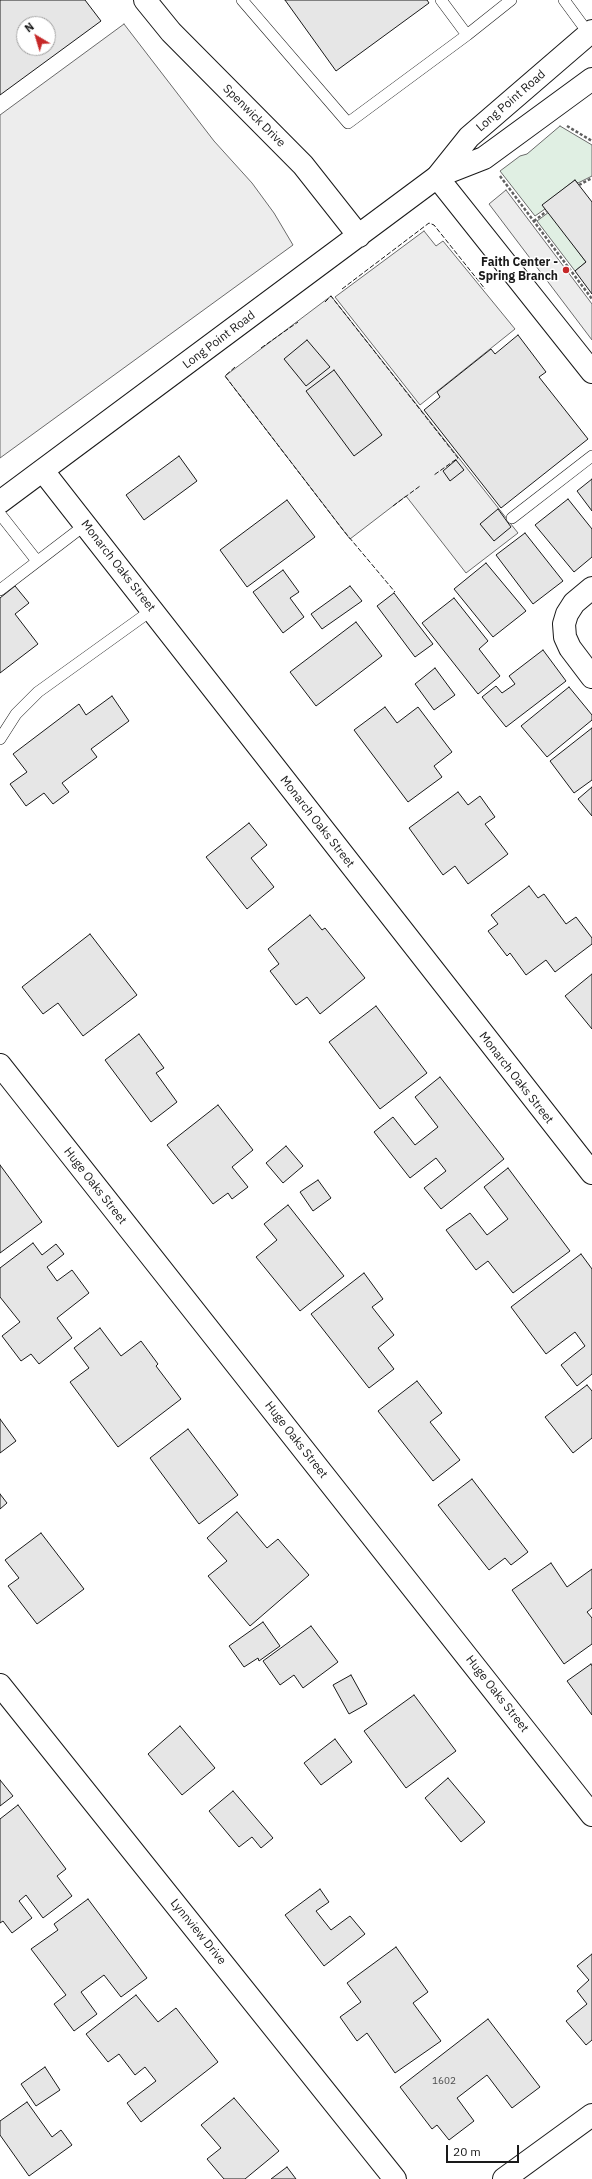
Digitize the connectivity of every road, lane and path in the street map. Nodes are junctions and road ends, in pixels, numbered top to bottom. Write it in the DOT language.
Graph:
graph roads {
  1 [pos="145,0"];
  2 [pos="242,0"];
  3 [pos="441,0"];
  4 [pos="511,0"];
  5 [pos="564,0"];
  6 [pos="591,34"];
  7 [pos="467,35"];
  8 [pos="592,79"];
  9 [pos="566,126"];
  10 [pos="592,141"];
  11 [pos="496,170"];
  12 [pos="437,177"];
  13 [pos="592,178"];
  14 [pos="579,185"];
  15 [pos="547,210"];
  16 [pos="534,221"];
  17 [pos="359,236"];
  18 [pos="592,299"];
  19 [pos="592,372"];
  20 [pos="592,456"];
  21 [pos="43,471"];
  22 [pos="0,502"];
  23 [pos="0,514"];
  24 [pos="512,518"];
  25 [pos="85,525"];
  26 [pos="37,561"];
  27 [pos="592,588"];
  28 [pos="0,590"];
  29 [pos="152,610"];
  30 [pos="592,678"];
  31 [pos="0,739"];
  32 [pos="0,1065"];
  33 [pos="592,1173"];
  34 [pos="0,1684"];
  35 [pos="592,1815"];
  36 [pos="592,2115"];
  37 [pos="395,2179"];
  38 [pos="504,2179"];
  1 -- 17 [label="street, Spenwick Drive"];
  2 -- 7 [label="lane"];
  3 -- 7 [label="lane"];
  4 -- 7 [label="lane"];
  5 -- 6 [label="lane"];
  6 -- 12 [label="street, Long Point Road"];
  8 -- 12 [label="street, Long Point Road"];
  9 -- 10 [label="path"];
  11 -- 16 [label="path"];
  12 -- 17 [label="street, Long Point Road"];
  12 -- 19 [label="street"];
  13 -- 14 [label="path"];
  15 -- 16 [label="path"];
  16 -- 18 [label="path"];
  17 -- 21 [label="street, Long Point Road"];
  20 -- 24 [label="lane"];
  21 -- 22 [label="street, Long Point Road"];
  21 -- 25 [label="street, Monarch Oaks Street"];
  23 -- 26 [label="lane"];
  25 -- 26 [label="lane"];
  25 -- 29 [label="street, Monarch Oaks Street"];
  26 -- 28 [label="lane"];
  27 -- 30 [label="street"];
  29 -- 31 [label="lane"];
  29 -- 33 [label="street, Monarch Oaks Street"];
  32 -- 35 [label="street, Huge Oaks Street"];
  34 -- 37 [label="street, Lynnview Drive"];
  36 -- 38 [label="street"];
}
